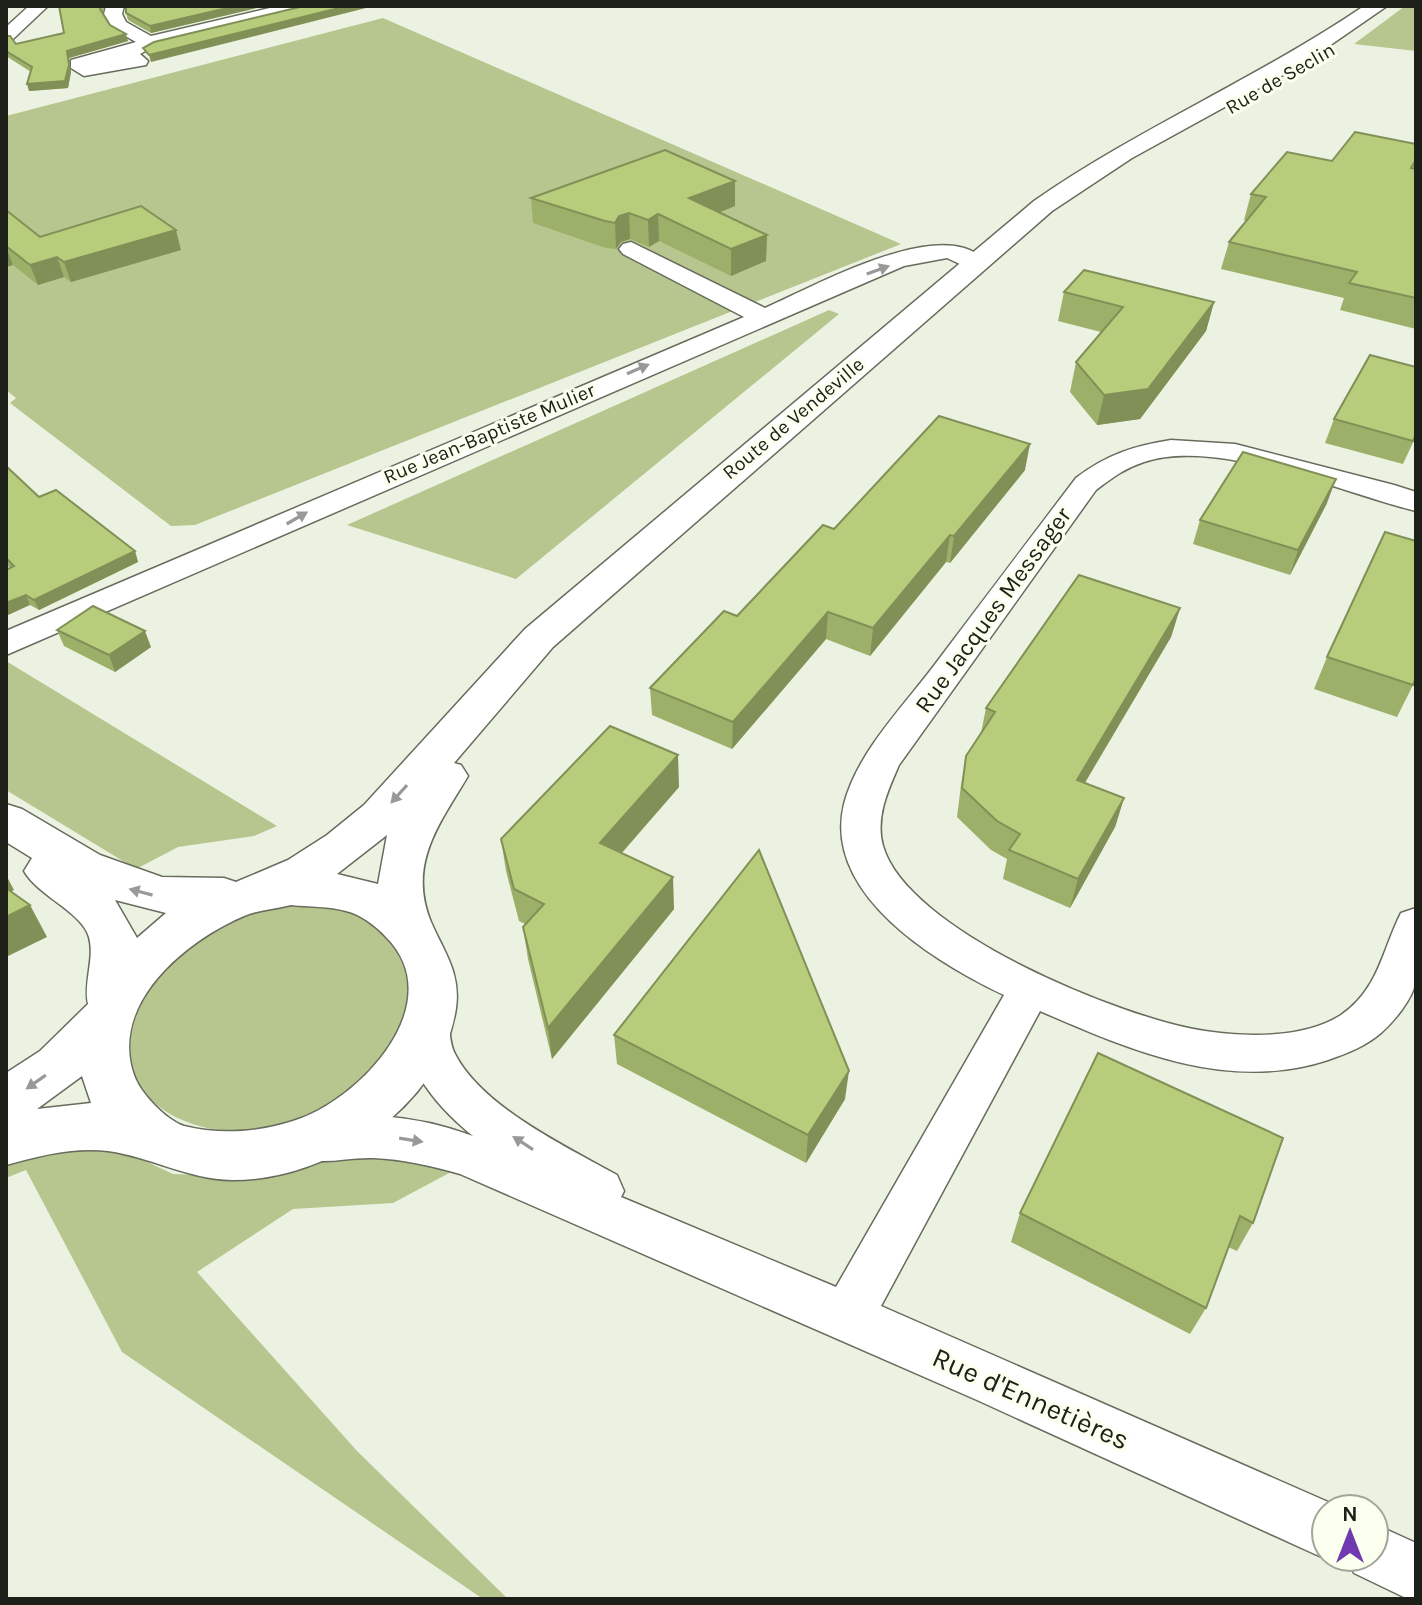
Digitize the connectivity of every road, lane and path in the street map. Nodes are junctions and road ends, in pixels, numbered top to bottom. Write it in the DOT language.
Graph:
graph roads {
  1 [pos="39,6"];
  2 [pos="115,6"];
  3 [pos="299,6"];
  4 [pos="1377,6"];
  5 [pos="1392,6"];
  6 [pos="6,36"];
  7 [pos="149,42"];
  8 [pos="125,52"];
  9 [pos="1164,145"];
  10 [pos="631,249"];
  11 [pos="975,264"];
  12 [pos="762,316"];
  13 [pos="1416,502"];
  14 [pos="6,644"];
  15 [pos="6,820"];
  16 [pos="6,834"];
  17 [pos="254,892"];
  18 [pos="1416,924"];
  19 [pos="410,932"];
  20 [pos="1030,988"];
  21 [pos="105,1010"];
  22 [pos="429,1019"];
  23 [pos="6,1101"];
  24 [pos="6,1141"];
  25 [pos="162,1143"];
  26 [pos="278,1150"];
  27 [pos="734,1268"];
  28 [pos="846,1319"];
  29 [pos="1310,1523"];
  30 [pos="1390,1561"];
  31 [pos="1416,1573"];
  1 -- 6 [label="street"];
  2 -- 7 [label="street"];
  3 -- 7 [label="street"];
  4 -- 11 [label="main road, Route de Vendeville"];
  5 -- 9 [label="main road, Rue de Seclin"];
  7 -- 8 [label="street"];
  9 -- 19 [label="main road, Route de Vendeville"];
  10 -- 12 [label="street"];
  12 -- 11 [label="street, Rue Jean-Baptiste Mulier, one-way"];
  11 -- 17 [label="main road, Route de Vendeville, one-way"];
  14 -- 12 [label="street, Rue Jean-Baptiste Mulier, one-way"];
  13 -- 20 [label="street, Rue Jacques Messager"];
  17 -- 15 [label="main road, one-way"];
  16 -- 21 [label="main road"];
  17 -- 19 [label="main road"];
  17 -- 21 [label="main road"];
  18 -- 20 [label="street, Rue Jacques Messager"];
  19 -- 22 [label="main road"];
  20 -- 28 [label="street"];
  21 -- 23 [label="main road, one-way"];
  21 -- 25 [label="main road"];
  22 -- 26 [label="main road"];
  27 -- 22 [label="street, Rue d'Ennetières, one-way"];
  24 -- 25 [label="main road"];
  25 -- 26 [label="main road"];
  26 -- 27 [label="street, Rue d'Ennetières, one-way"];
  27 -- 28 [label="street, Rue d'Ennetières"];
  28 -- 29 [label="street, Rue d'Ennetières"];
  30 -- 31 [label="street"];
}
